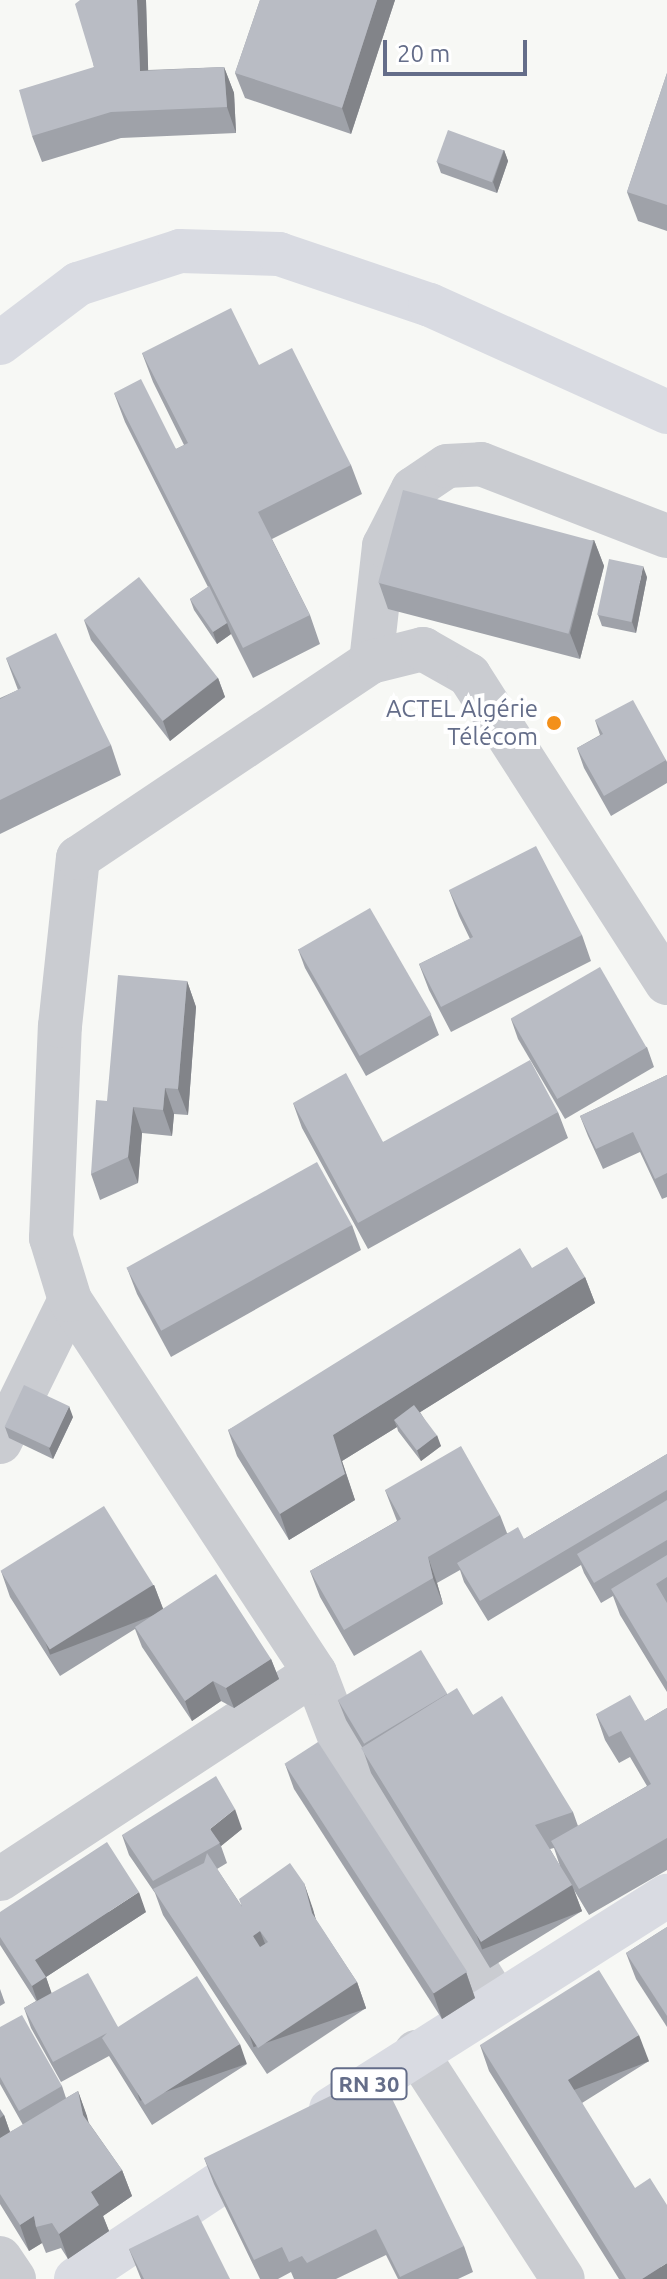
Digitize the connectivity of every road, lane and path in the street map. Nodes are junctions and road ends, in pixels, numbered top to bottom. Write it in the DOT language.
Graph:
graph roads {
  1 [pos="0,343"];
  2 [pos="667,412"];
  3 [pos="667,536"];
  4 [pos="371,662"];
  5 [pos="667,983"];
  6 [pos="70,1300"];
  7 [pos="0,1442"];
  8 [pos="315,1673"];
  9 [pos="0,1879"];
  10 [pos="667,1896"];
  11 [pos="497,2002"];
  12 [pos="416,2052"];
  13 [pos="0,2258"];
  14 [pos="14,2279"];
  15 [pos="76,2279"];
  16 [pos="563,2279"];
  1 -- 2 [label="street"];
  3 -- 4 [label="street"];
  4 -- 5 [label="street"];
  4 -- 6 [label="street"];
  6 -- 7 [label="street"];
  6 -- 8 [label="street"];
  8 -- 9 [label="street"];
  8 -- 11 [label="street"];
  10 -- 11 [label="street, RN 30"];
  11 -- 12 [label="street, RN 30"];
  12 -- 15 [label="street, RN 30"];
  12 -- 16 [label="street"];
  13 -- 14 [label="street"];
}
